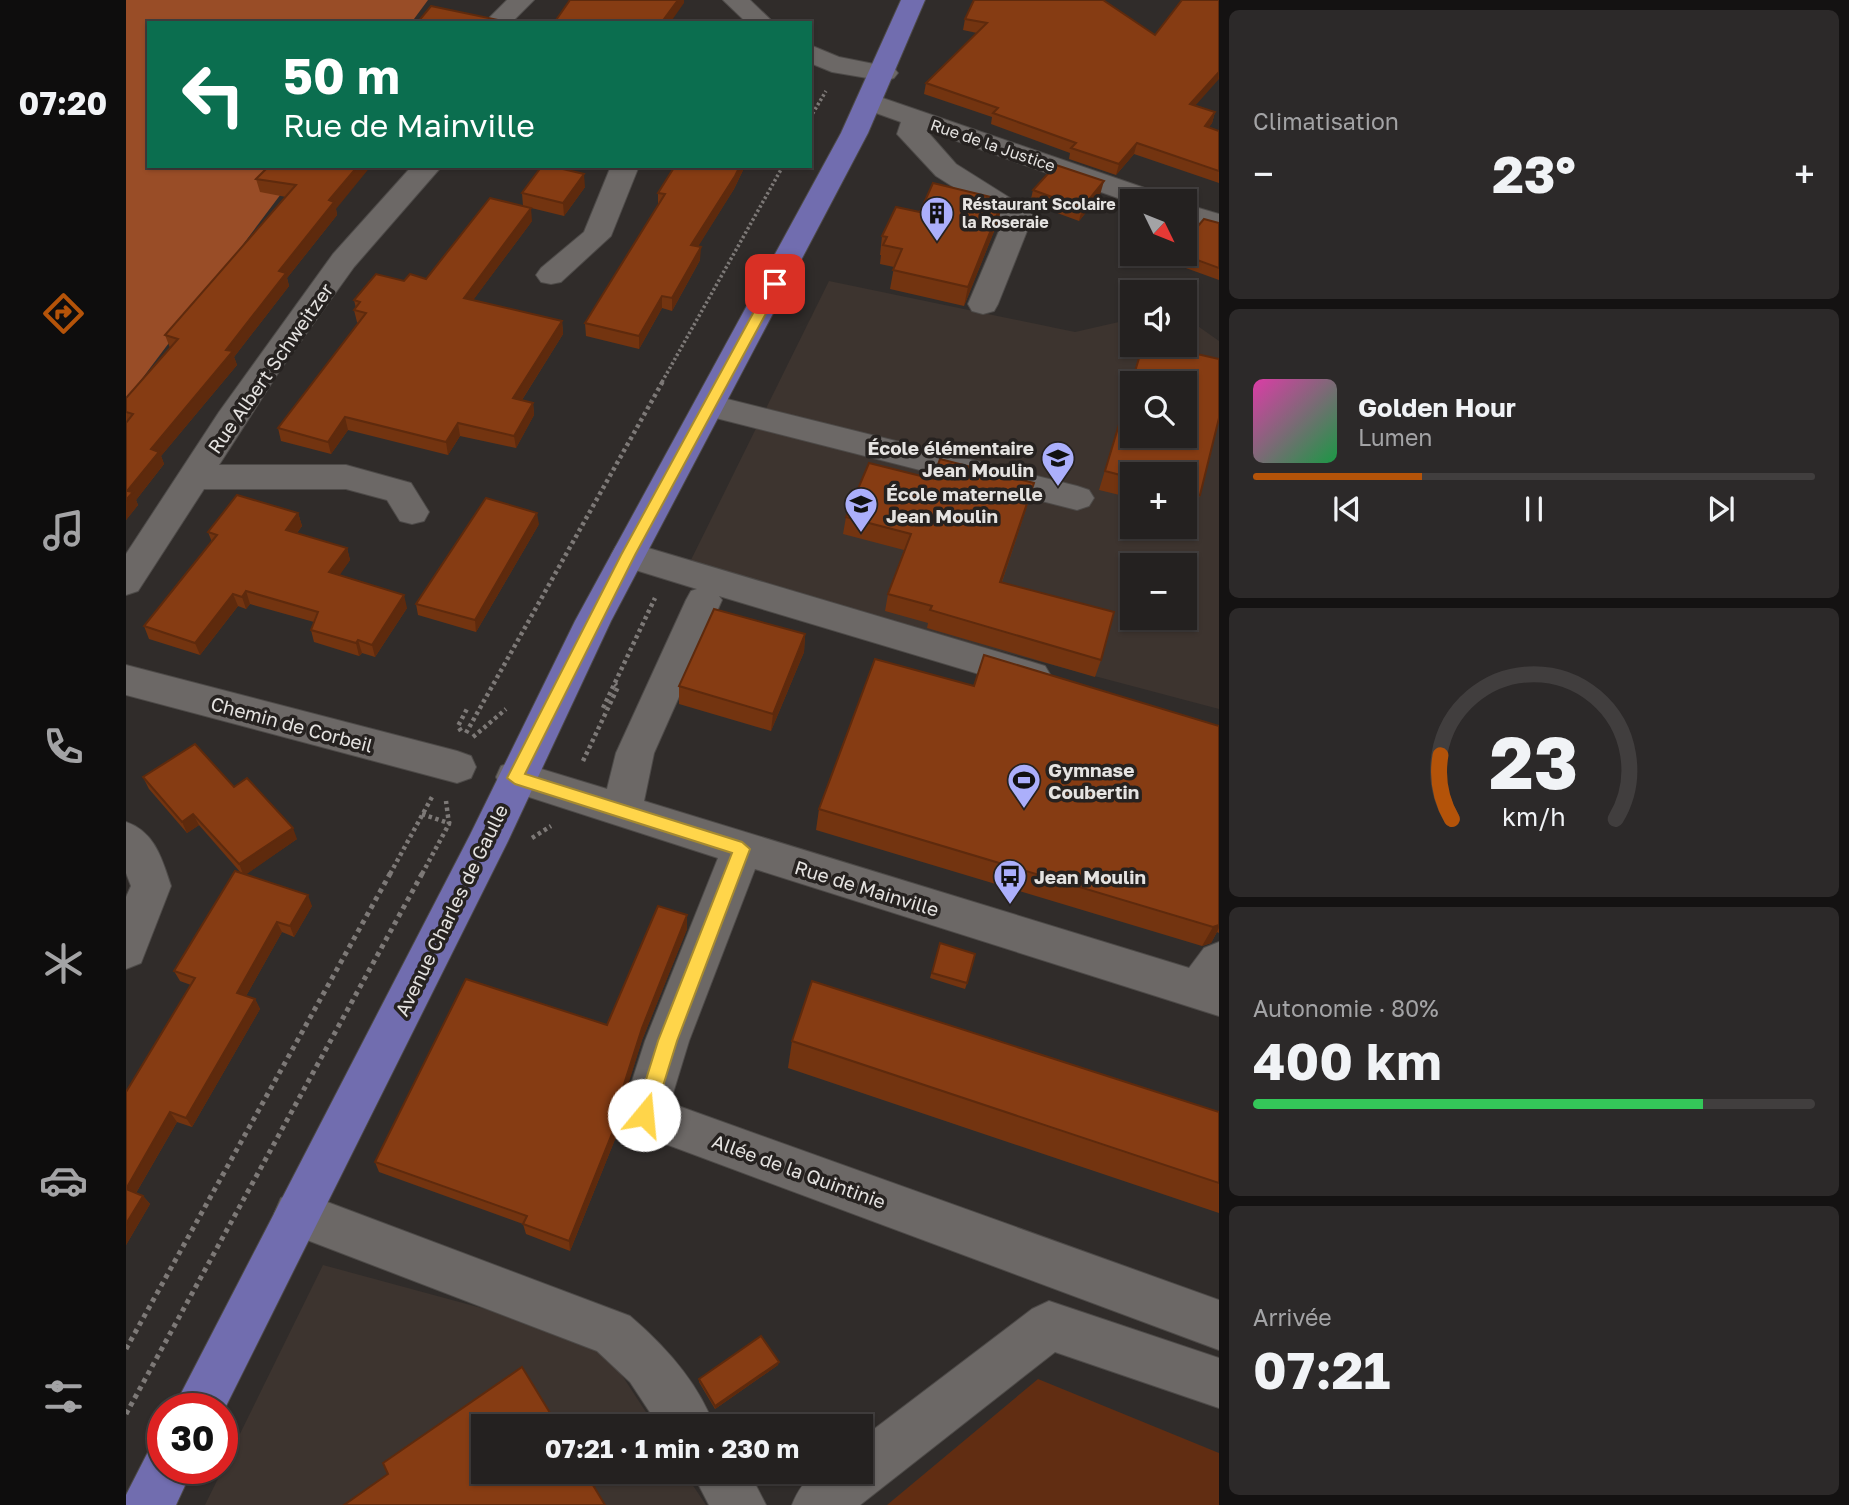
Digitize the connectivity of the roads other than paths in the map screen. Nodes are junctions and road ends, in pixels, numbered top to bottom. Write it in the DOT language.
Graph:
graph roads {
  1 [pos="522,0"];
  2 [pos="734,0"];
  3 [pos="913,0"];
  4 [pos="498,21"];
  5 [pos="760,21"];
  6 [pos="812,54"];
  7 [pos="884,73"];
  8 [pos="871,102"];
  9 [pos="916,118"];
  10 [pos="426,168"];
  11 [pos="624,168"];
  12 [pos="1120,189"];
  13 [pos="1197,216"];
  14 [pos="1219,224"];
  15 [pos="551,275"];
  16 [pos="983,304"];
  17 [pos="711,406"];
  18 [pos="196,477"];
  19 [pos="1077,498"];
  20 [pos="412,512"];
  21 [pos="628,555"];
  22 [pos="126,582"];
  23 [pos="704,600"];
  24 [pos="126,680"];
  25 [pos="1062,685"];
  26 [pos="457,767"];
  27 [pos="515,778"];
  28 [pos="622,811"];
  29 [pos="126,839"];
  30 [pos="742,849"];
  31 [pos="126,950"];
  32 [pos="1212,983"];
  33 [pos="298,1214"];
  34 [pos="1219,1325"];
  35 [pos="1219,1382"];
  36 [pos="206,1393"];
  37 [pos="681,1414"];
  38 [pos="159,1484"];
  39 [pos="726,1484"];
  40 [pos="148,1505"];
  41 [pos="740,1505"];
  42 [pos="818,1505"];
  1 -- 4 [label="street"];
  2 -- 5 [label="street"];
  3 -- 7 [label="main road, Avenue Charles de Gaulle"];
  6 -- 7 [label="street"];
  7 -- 8 [label="main road, Avenue Charles de Gaulle"];
  8 -- 9 [label="street, Rue de la Justice"];
  8 -- 17 [label="main road, Avenue Charles de Gaulle"];
  9 -- 12 [label="street, Rue de la Justice"];
  9 -- 16 [label="street"];
  10 -- 18 [label="street, Rue Albert Schweitzer"];
  11 -- 15 [label="street"];
  13 -- 14 [label="street"];
  17 -- 19 [label="street"];
  17 -- 21 [label="main road, Avenue Charles de Gaulle"];
  18 -- 20 [label="street"];
  18 -- 22 [label="street, Rue Albert Schweitzer"];
  21 -- 25 [label="street"];
  21 -- 27 [label="main road, Avenue Charles de Gaulle"];
  23 -- 28 [label="street"];
  24 -- 26 [label="street, Chemin de Corbeil"];
  27 -- 28 [label="street, Rue de Mainville"];
  27 -- 33 [label="main road, Avenue Charles de Gaulle"];
  28 -- 30 [label="street, Rue de Mainville"];
  29 -- 31 [label="street"];
  30 -- 32 [label="street, Rue de Mainville"];
  30 -- 34 [label="street, Allée de la Quintinie"];
  33 -- 36 [label="main road, Avenue Charles de Gaulle"];
  33 -- 37 [label="street"];
  35 -- 42 [label="street"];
  38 -- 40 [label="main road"];
  39 -- 41 [label="street"];
}
